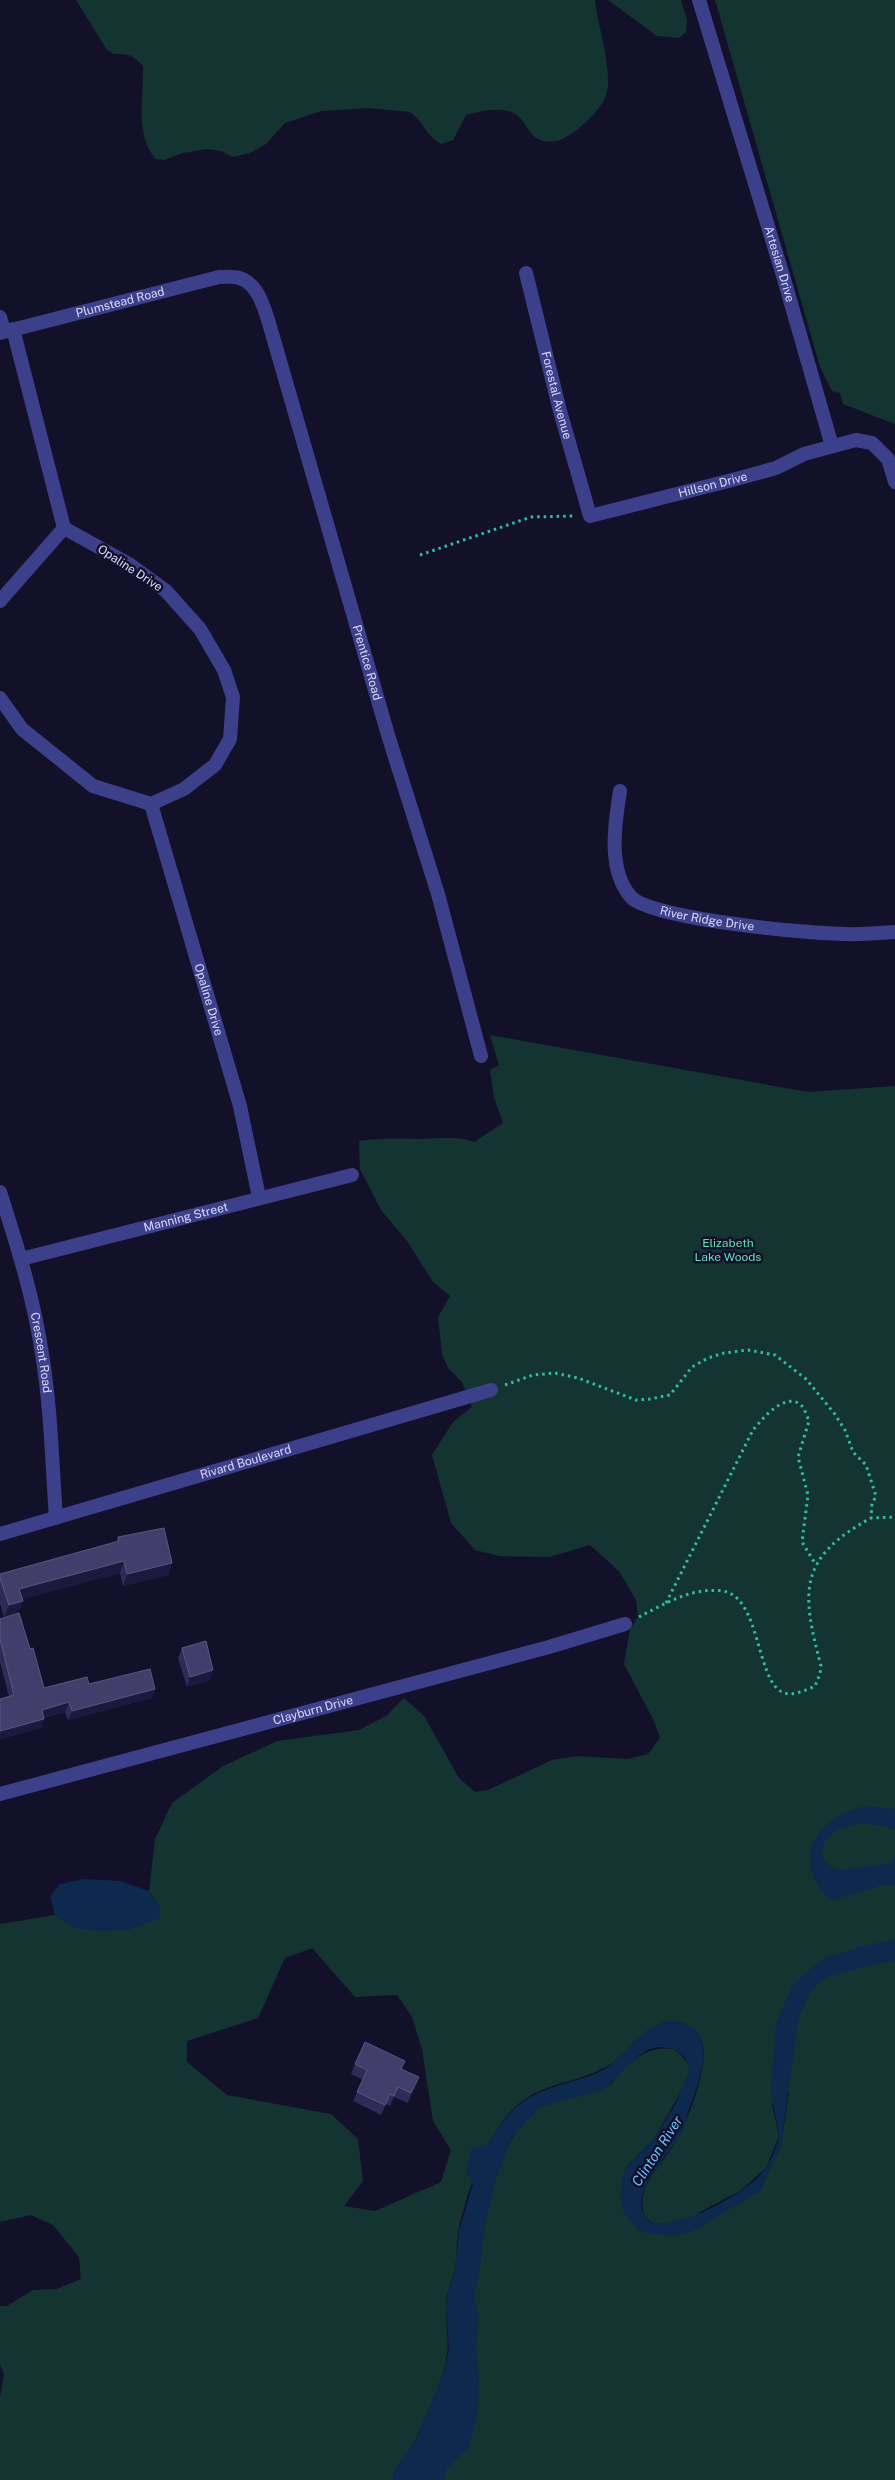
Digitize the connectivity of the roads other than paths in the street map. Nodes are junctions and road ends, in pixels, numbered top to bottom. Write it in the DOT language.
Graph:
graph roads {
  1 [pos="699,0"];
  2 [pos="526,273"];
  3 [pos="240,278"];
  4 [pos="0,317"];
  5 [pos="6,331"];
  6 [pos="832,446"];
  7 [pos="895,482"];
  8 [pos="590,516"];
  9 [pos="64,528"];
  10 [pos="0,601"];
  11 [pos="0,698"];
  12 [pos="620,791"];
  13 [pos="151,804"];
  14 [pos="895,932"];
  15 [pos="481,1056"];
  16 [pos="352,1176"];
  17 [pos="0,1192"];
  18 [pos="260,1197"];
  19 [pos="21,1259"];
  20 [pos="491,1390"];
  21 [pos="56,1518"];
  22 [pos="0,1534"];
  23 [pos="625,1624"];
  24 [pos="0,1794"];
  1 -- 6 [label="street, Artesian Drive"];
  2 -- 8 [label="street, Forestal Avenue"];
  3 -- 5 [label="street, Plumstead Road"];
  3 -- 15 [label="street, Prentice Road"];
  4 -- 5 [label="street"];
  5 -- 9 [label="street"];
  6 -- 7 [label="street"];
  6 -- 8 [label="street, Hillson Drive"];
  9 -- 10 [label="street"];
  9 -- 13 [label="street, Opaline Drive"];
  11 -- 13 [label="street"];
  12 -- 14 [label="street, River Ridge Drive"];
  13 -- 18 [label="street, Opaline Drive"];
  16 -- 18 [label="street, Manning Street"];
  17 -- 19 [label="street, Crescent Road"];
  18 -- 19 [label="street, Manning Street"];
  19 -- 21 [label="street, Crescent Road"];
  20 -- 21 [label="street, Rivard Boulevard"];
  21 -- 22 [label="street, Rivard Boulevard"];
  23 -- 24 [label="street, Clayburn Drive"];
}
